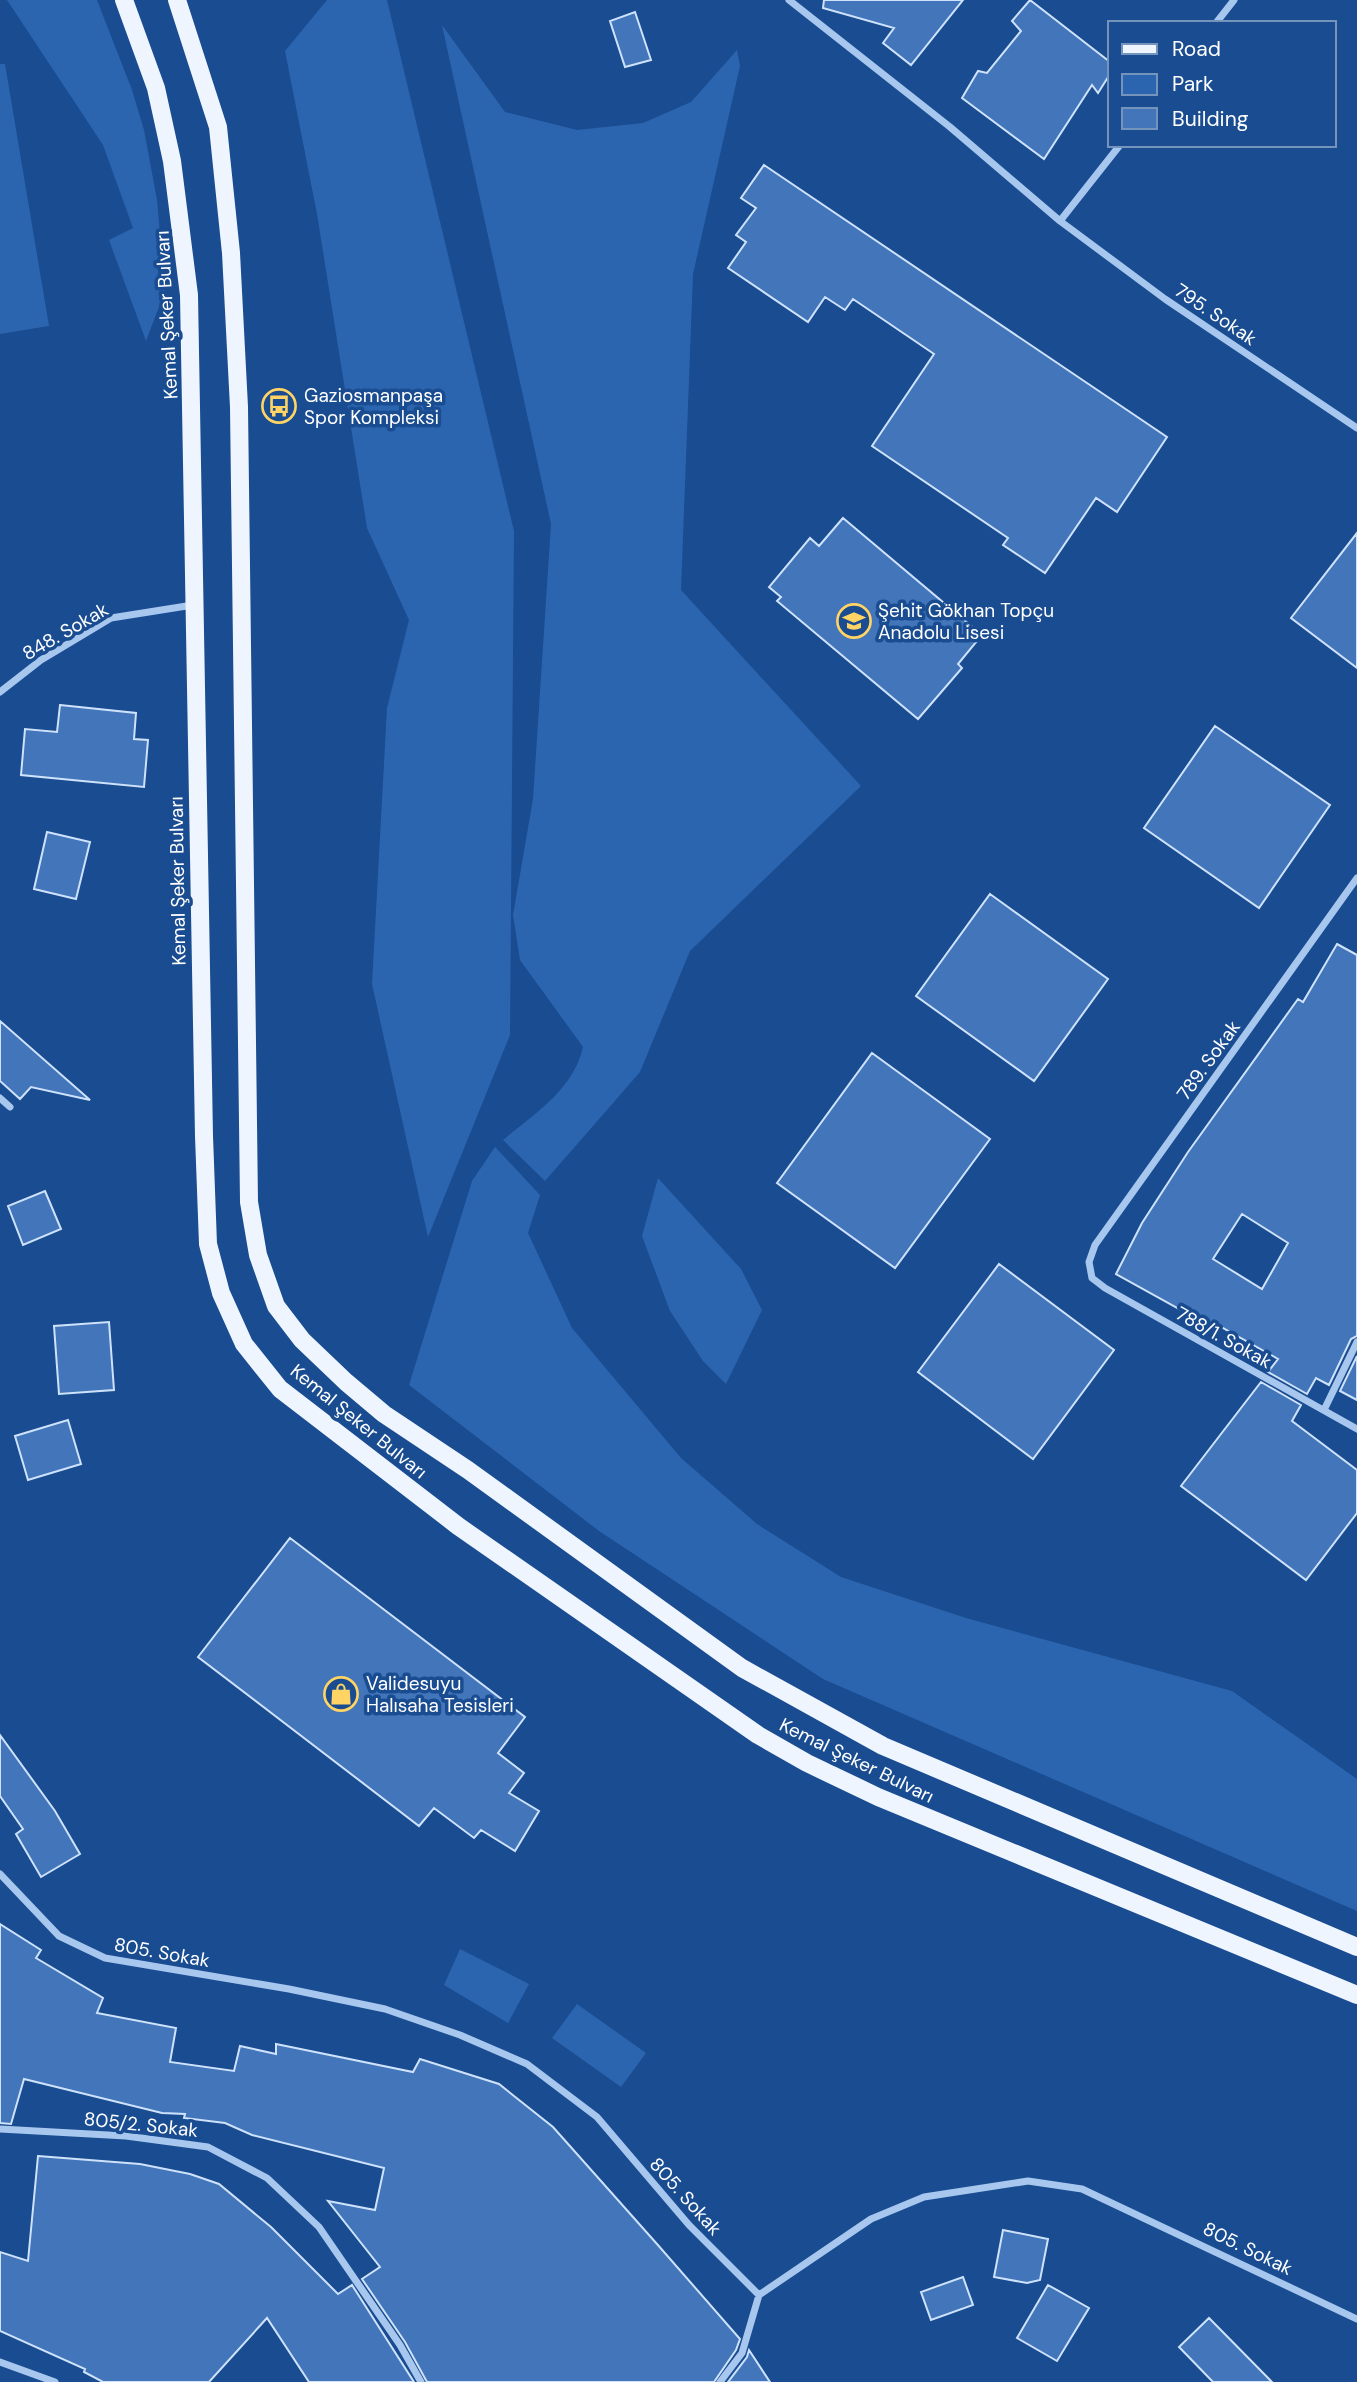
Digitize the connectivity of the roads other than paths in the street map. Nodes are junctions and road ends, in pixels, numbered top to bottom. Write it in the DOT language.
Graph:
graph roads {
  1 [pos="124,0"];
  2 [pos="177,0"];
  3 [pos="789,0"];
  4 [pos="1234,0"];
  5 [pos="1218,21"];
  6 [pos="1118,147"];
  7 [pos="1060,222"];
  8 [pos="1357,428"];
  9 [pos="194,605"];
  10 [pos="0,692"];
  11 [pos="1357,878"];
  12 [pos="0,1098"];
  13 [pos="10,1107"];
  14 [pos="1089,1262"];
  15 [pos="1357,1342"];
  16 [pos="1324,1410"];
  17 [pos="1357,1429"];
  18 [pos="0,1874"];
  19 [pos="1357,1947"];
  20 [pos="1357,1995"];
  21 [pos="0,2129"];
  22 [pos="759,2295"];
  23 [pos="1357,2319"];
  24 [pos="0,2362"];
  25 [pos="55,2382"];
  26 [pos="421,2382"];
  27 [pos="720,2382"];
  1 -- 9 [label="main road, Kemal Şeker Bulvarı"];
  2 -- 19 [label="main road, Kemal Şeker Bulvarı"];
  3 -- 7 [label="street, 795. Sokak"];
  4 -- 5 [label="street"];
  6 -- 7 [label="street"];
  7 -- 8 [label="street, 795. Sokak"];
  9 -- 10 [label="street, 848. Sokak"];
  9 -- 20 [label="main road, Kemal Şeker Bulvarı"];
  11 -- 14 [label="street, 789. Sokak"];
  12 -- 13 [label="street"];
  14 -- 16 [label="street, 788/1. Sokak"];
  15 -- 16 [label="street"];
  16 -- 17 [label="street, 788/1. Sokak"];
  18 -- 22 [label="street, 805. Sokak"];
  21 -- 26 [label="street, 805/2. Sokak"];
  22 -- 23 [label="street, 805. Sokak"];
  22 -- 27 [label="street"];
  24 -- 25 [label="street"];
}
